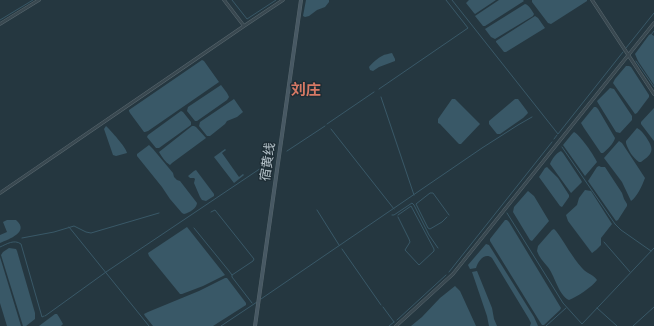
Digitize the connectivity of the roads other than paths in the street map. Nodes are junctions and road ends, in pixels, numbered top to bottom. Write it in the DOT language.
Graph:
graph roads {
  1 [pos="39,0"];
  2 [pos="224,0"];
  3 [pos="283,0"];
  4 [pos="301,0"];
  5 [pos="592,0"];
  6 [pos="654,23"];
  7 [pos="0,24"];
  8 [pos="244,26"];
  9 [pos="628,56"];
  10 [pos="654,94"];
  11 [pos="0,193"];
  12 [pos="255,326"];
  13 [pos="396,326"];
  1 -- 7 [label="street"];
  2 -- 8 [label="street"];
  3 -- 8 [label="street"];
  4 -- 12 [label="main road, 宿黄线"];
  5 -- 9 [label="street"];
  6 -- 9 [label="street"];
  8 -- 11 [label="street"];
  9 -- 10 [label="street"];
  9 -- 13 [label="street"];
}
